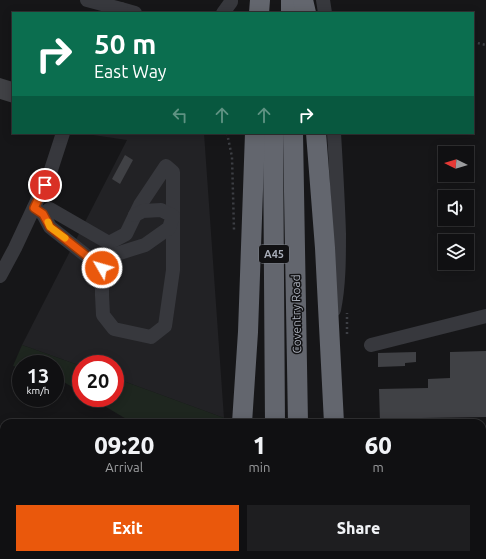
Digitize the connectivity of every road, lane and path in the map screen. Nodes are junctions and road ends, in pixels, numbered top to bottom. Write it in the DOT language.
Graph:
graph roads {
  1 [pos="87,0"];
  2 [pos="97,0"];
  3 [pos="231,0"];
  4 [pos="260,0"];
  5 [pos="267,0"];
  6 [pos="291,0"];
  7 [pos="303,0"];
  8 [pos="323,0"];
  9 [pos="95,12"];
  10 [pos="131,12"];
  11 [pos="224,12"];
  12 [pos="259,12"];
  13 [pos="268,12"];
  14 [pos="291,12"];
  15 [pos="306,12"];
  16 [pos="325,12"];
  17 [pos="474,42"];
  18 [pos="486,45"];
  19 [pos="63,134"];
  20 [pos="255,134"];
  21 [pos="273,134"];
  22 [pos="293,134"];
  23 [pos="316,134"];
  24 [pos="334,134"];
  25 [pos="38,211"];
  26 [pos="135,215"];
  27 [pos="173,216"];
  28 [pos="90,258"];
  29 [pos="0,276"];
  30 [pos="486,316"];
  31 [pos="330,327"];
  32 [pos="371,345"];
  33 [pos="244,393"];
  34 [pos="230,419"];
  35 [pos="242,419"];
  36 [pos="275,419"];
  37 [pos="298,419"];
  38 [pos="334,419"];
  1 -- 10 [label="street, bridge"];
  2 -- 9 [label="street"];
  3 -- 11 [label="street"];
  4 -- 12 [label="highway"];
  5 -- 13 [label="highway"];
  6 -- 14 [label="highway"];
  7 -- 15 [label="highway"];
  8 -- 16 [label="street"];
  17 -- 18 [label="path"];
  19 -- 25 [label="street"];
  20 -- 33 [label="highway"];
  21 -- 36 [label="highway, Coventry Road / A45"];
  22 -- 37 [label="highway, Coventry Road / A45"];
  23 -- 31 [label="highway"];
  24 -- 31 [label="street"];
  25 -- 26 [label="street"];
  25 -- 28 [label="street"];
  25 -- 29 [label="street"];
  26 -- 27 [label="street"];
  26 -- 27 [label="street"];
  27 -- 28 [label="street"];
  27 -- 28 [label="street"];
  30 -- 32 [label="street"];
  31 -- 38 [label="highway"];
  33 -- 34 [label="highway"];
  33 -- 35 [label="highway"];
}
